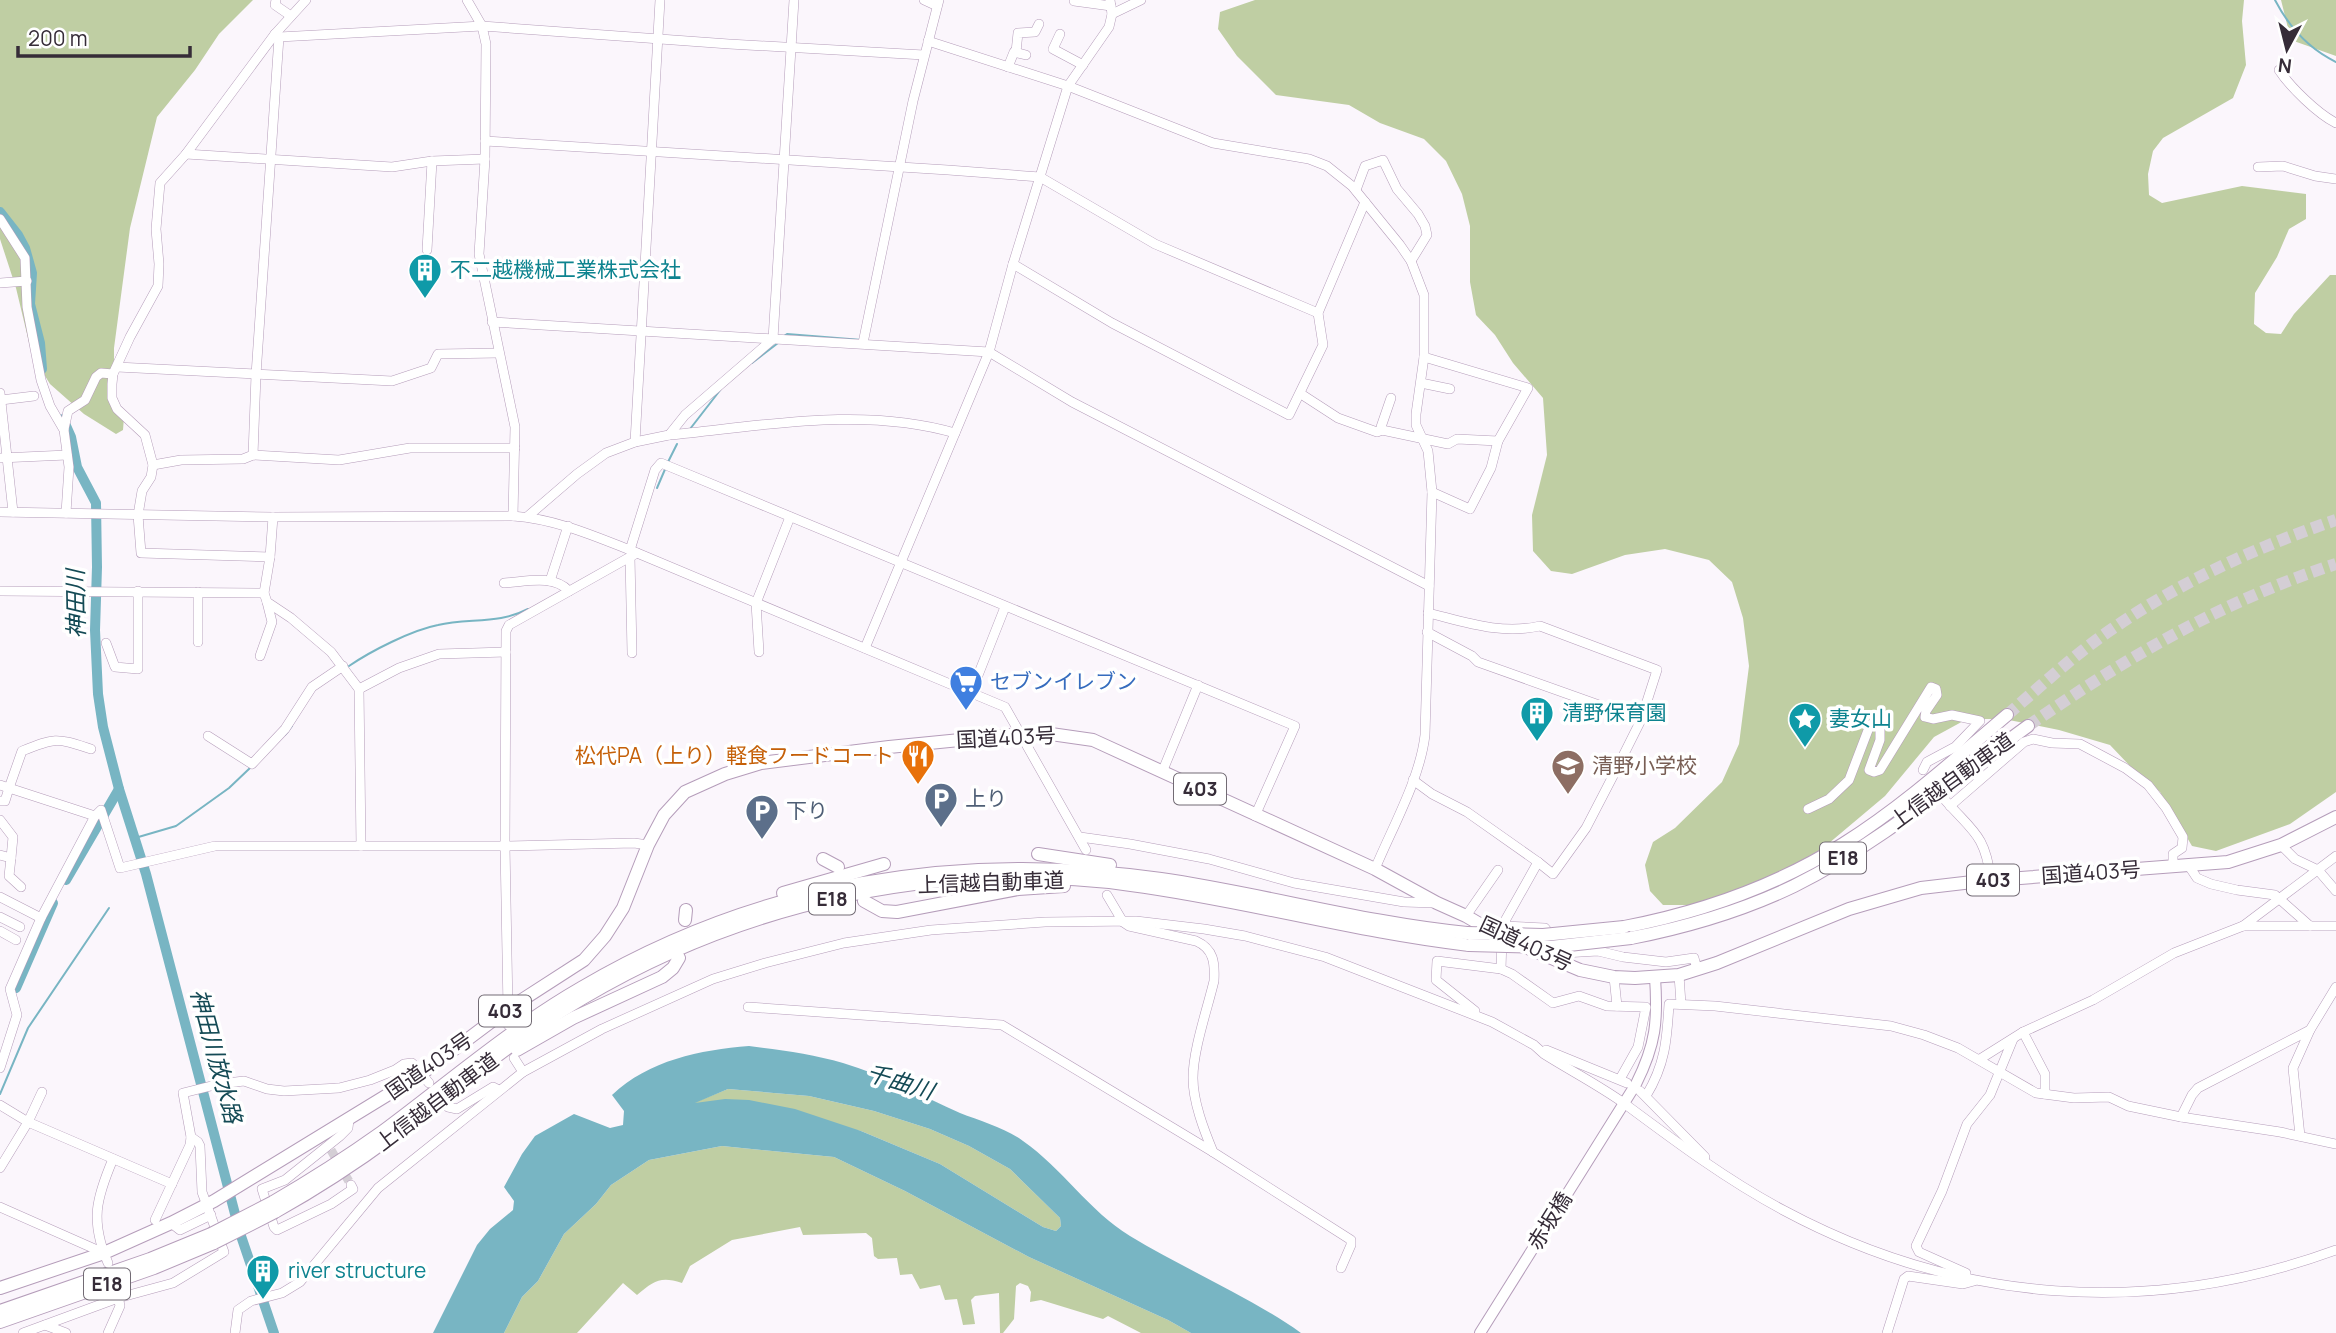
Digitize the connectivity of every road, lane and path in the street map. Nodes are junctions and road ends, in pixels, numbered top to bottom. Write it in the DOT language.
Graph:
graph roads {
  1 [pos="276,0"];
  2 [pos="306,0"];
  3 [pos="467,0"];
  4 [pos="660,0"];
  5 [pos="794,0"];
  6 [pos="924,0"];
  7 [pos="1141,0"];
  8 [pos="1074,1"];
  9 [pos="938,3"];
  10 [pos="1111,6"];
  11 [pos="291,16"];
  12 [pos="1039,24"];
  13 [pos="482,26"];
  14 [pos="1060,34"];
  15 [pos="277,35"];
  16 [pos="657,38"];
  17 [pos="928,41"];
  18 [pos="791,47"];
  19 [pos="1016,52"];
  20 [pos="924,55"];
  21 [pos="1026,55"];
  22 [pos="1083,65"];
  23 [pos="1008,67"];
  24 [pos="2279,70"];
  25 [pos="1068,86"];
  26 [pos="2336,123"];
  27 [pos="485,141"];
  28 [pos="651,151"];
  29 [pos="186,154"];
  30 [pos="485,159"];
  31 [pos="784,160"];
  32 [pos="270,161"];
  33 [pos="432,161"];
  34 [pos="900,166"];
  35 [pos="2258,167"];
  36 [pos="1040,177"];
  37 [pos="2336,179"];
  38 [pos="1356,190"];
  39 [pos="1365,202"];
  40 [pos="0,219"];
  41 [pos="426,250"];
  42 [pos="1411,261"];
  43 [pos="1013,264"];
  44 [pos="27,281"];
  45 [pos="0,283"];
  46 [pos="1318,313"];
  47 [pos="492,322"];
  48 [pos="641,330"];
  49 [pos="773,338"];
  50 [pos="863,343"];
  51 [pos="989,352"];
  52 [pos="499,353"];
  53 [pos="1424,357"];
  54 [pos="115,370"];
  55 [pos="256,375"];
  56 [pos="1421,383"];
  57 [pos="1450,389"];
  58 [pos="0,393"];
  59 [pos="1301,394"];
  60 [pos="34,396"];
  61 [pos="1391,398"];
  62 [pos="1,400"];
  63 [pos="64,430"];
  64 [pos="1382,430"];
  65 [pos="954,433"];
  66 [pos="669,435"];
  67 [pos="1422,437"];
  68 [pos="1498,441"];
  69 [pos="635,442"];
  70 [pos="515,448"];
  71 [pos="253,454"];
  72 [pos="68,455"];
  73 [pos="4,458"];
  74 [pos="153,465"];
  75 [pos="1432,492"];
  76 [pos="0,512"];
  77 [pos="13,512"];
  78 [pos="66,513"];
  79 [pos="138,515"];
  80 [pos="513,516"];
  81 [pos="273,517"];
  82 [pos="527,517"];
  83 [pos="790,517"];
  84 [pos="568,526"];
  85 [pos="632,553"];
  86 [pos="270,557"];
  87 [pos="900,564"];
  88 [pos="550,581"];
  89 [pos="503,583"];
  90 [pos="1429,586"];
  91 [pos="0,590"];
  92 [pos="138,591"];
  93 [pos="569,591"];
  94 [pos="198,592"];
  95 [pos="266,598"];
  96 [pos="756,603"];
  97 [pos="1005,607"];
  98 [pos="1428,613"];
  99 [pos="1427,632"];
  100 [pos="198,642"];
  101 [pos="106,643"];
  102 [pos="865,648"];
  103 [pos="506,652"];
  104 [pos="759,652"];
  105 [pos="632,653"];
  106 [pos="260,656"];
  107 [pos="343,666"];
  108 [pos="1198,685"];
  109 [pos="359,689"];
  110 [pos="971,693"];
  111 [pos="2007,715"];
  112 [pos="1641,720"];
  113 [pos="2028,726"];
  114 [pos="1020,734"];
  115 [pos="208,736"];
  116 [pos="91,749"];
  117 [pos="1163,770"];
  118 [pos="1923,770"];
  119 [pos="1413,780"];
  120 [pos="5,786"];
  121 [pos="2,801"];
  122 [pos="1808,809"];
  123 [pos="95,816"];
  124 [pos="1255,816"];
  125 [pos="2336,817"];
  126 [pos="0,819"];
  127 [pos="1080,837"];
  128 [pos="648,845"];
  129 [pos="2281,845"];
  130 [pos="360,846"];
  131 [pos="505,846"];
  132 [pos="1086,850"];
  133 [pos="1038,853"];
  134 [pos="0,855"];
  135 [pos="2336,856"];
  136 [pos="11,858"];
  137 [pos="823,859"];
  138 [pos="1538,862"];
  139 [pos="884,864"];
  140 [pos="2189,866"];
  141 [pos="838,867"];
  142 [pos="2174,867"];
  143 [pos="1374,869"];
  144 [pos="1498,870"];
  145 [pos="2318,870"];
  146 [pos="1991,880"];
  147 [pos="21,887"];
  148 [pos="2336,891"];
  149 [pos="1190,894"];
  150 [pos="1107,895"];
  151 [pos="2280,897"];
  152 [pos="1265,898"];
  153 [pos="5,899"];
  154 [pos="864,901"];
  155 [pos="1437,903"];
  156 [pos="1466,916"];
  157 [pos="0,917"];
  158 [pos="41,918"];
  159 [pos="1123,922"];
  160 [pos="2243,926"];
  161 [pos="2310,926"];
  162 [pos="2336,926"];
  163 [pos="20,927"];
  164 [pos="0,931"];
  165 [pos="1503,932"];
  166 [pos="1628,932"];
  167 [pos="1468,939"];
  168 [pos="16,940"];
  169 [pos="663,944"];
  170 [pos="679,958"];
  171 [pos="1501,969"];
  172 [pos="1697,969"];
  173 [pos="1679,975"];
  174 [pos="1614,977"];
  175 [pos="1655,977"];
  176 [pos="2336,989"];
  177 [pos="1681,1004"];
  178 [pos="748,1006"];
  179 [pos="1616,1006"];
  180 [pos="508,1009"];
  181 [pos="1492,1022"];
  182 [pos="508,1025"];
  183 [pos="2310,1030"];
  184 [pos="2023,1032"];
  185 [pos="2013,1039"];
  186 [pos="1534,1045"];
  187 [pos="514,1058"];
  188 [pos="1980,1059"];
  189 [pos="0,1068"];
  190 [pos="2001,1071"];
  191 [pos="523,1072"];
  192 [pos="424,1079"];
  193 [pos="499,1090"];
  194 [pos="42,1092"];
  195 [pos="2045,1094"];
  196 [pos="0,1105"];
  197 [pos="1622,1106"];
  198 [pos="448,1107"];
  199 [pos="2181,1117"];
  200 [pos="349,1120"];
  201 [pos="28,1122"];
  202 [pos="393,1136"];
  203 [pos="2300,1136"];
  204 [pos="191,1137"];
  205 [pos="2336,1144"];
  206 [pos="1213,1152"];
  207 [pos="113,1159"];
  208 [pos="0,1168"];
  209 [pos="1717,1168"];
  210 [pos="172,1184"];
  211 [pos="351,1185"];
  212 [pos="0,1207"];
  213 [pos="210,1207"];
  214 [pos="274,1207"];
  215 [pos="155,1220"];
  216 [pos="101,1238"];
  217 [pos="212,1238"];
  218 [pos="83,1244"];
  219 [pos="2335,1250"];
  220 [pos="106,1258"];
  221 [pos="1341,1268"];
  222 [pos="1975,1280"];
  223 [pos="0,1288"];
  224 [pos="118,1296"];
  225 [pos="0,1311"];
  226 [pos="0,1322"];
  227 [pos="45,1325"];
  228 [pos="23,1333"];
  229 [pos="66,1333"];
  230 [pos="108,1333"];
  231 [pos="235,1333"];
  232 [pos="1480,1333"];
  233 [pos="1887,1333"];
  1 -- 11 [label="street"];
  2 -- 11 [label="street"];
  3 -- 13 [label="street"];
  4 -- 16 [label="street"];
  5 -- 18 [label="street"];
  6 -- 9 [label="street"];
  7 -- 10 [label="street"];
  8 -- 10 [label="street"];
  9 -- 17 [label="street"];
  10 -- 22 [label="street"];
  11 -- 15 [label="street"];
  12 -- 19 [label="street"];
  13 -- 15 [label="street"];
  13 -- 16 [label="street"];
  13 -- 27 [label="street"];
  14 -- 22 [label="street"];
  15 -- 29 [label="street"];
  15 -- 32 [label="street"];
  16 -- 18 [label="street"];
  16 -- 28 [label="street"];
  17 -- 20 [label="street"];
  17 -- 23 [label="street"];
  18 -- 20 [label="street"];
  18 -- 31 [label="street"];
  19 -- 21 [label="street"];
  19 -- 23 [label="street"];
  20 -- 34 [label="street"];
  22 -- 25 [label="street"];
  23 -- 25 [label="street"];
  24 -- 26 [label="street"];
  25 -- 36 [label="street"];
  25 -- 38 [label="street"];
  27 -- 28 [label="street"];
  27 -- 30 [label="street"];
  28 -- 31 [label="street"];
  28 -- 48 [label="street"];
  29 -- 32 [label="street"];
  29 -- 54 [label="street"];
  30 -- 33 [label="street"];
  30 -- 47 [label="street"];
  31 -- 34 [label="street"];
  31 -- 49 [label="street"];
  32 -- 33 [label="street"];
  32 -- 55 [label="street"];
  33 -- 41 [label="street"];
  34 -- 36 [label="street"];
  34 -- 50 [label="street"];
  35 -- 37 [label="street"];
  36 -- 43 [label="street"];
  36 -- 46 [label="street"];
  38 -- 39 [label="street"];
  38 -- 42 [label="street"];
  39 -- 42 [label="street"];
  39 -- 46 [label="street"];
  40 -- 44 [label="street"];
  42 -- 53 [label="street"];
  43 -- 51 [label="street"];
  43 -- 59 [label="street"];
  44 -- 45 [label="street"];
  44 -- 63 [label="street"];
  46 -- 59 [label="street"];
  47 -- 48 [label="street"];
  47 -- 52 [label="street"];
  48 -- 49 [label="street"];
  48 -- 69 [label="street"];
  49 -- 50 [label="street"];
  49 -- 66 [label="street"];
  50 -- 51 [label="street"];
  51 -- 65 [label="street"];
  51 -- 90 [label="street"];
  52 -- 55 [label="street"];
  52 -- 70 [label="street"];
  53 -- 56 [label="street"];
  53 -- 68 [label="street"];
  54 -- 55 [label="street"];
  54 -- 63 [label="street"];
  54 -- 74 [label="street"];
  55 -- 71 [label="street"];
  56 -- 57 [label="street"];
  56 -- 67 [label="street"];
  58 -- 62 [label="street"];
  59 -- 64 [label="street"];
  60 -- 62 [label="street"];
  61 -- 64 [label="street"];
  62 -- 73 [label="street"];
  63 -- 72 [label="street"];
  64 -- 67 [label="street"];
  65 -- 66 [label="street"];
  65 -- 87 [label="street"];
  66 -- 69 [label="street"];
  67 -- 68 [label="street"];
  67 -- 75 [label="street"];
  68 -- 75 [label="street"];
  69 -- 82 [label="street"];
  70 -- 71 [label="street"];
  70 -- 80 [label="street"];
  71 -- 74 [label="street"];
  72 -- 73 [label="street"];
  72 -- 78 [label="street"];
  73 -- 77 [label="street"];
  74 -- 79 [label="street"];
  75 -- 90 [label="street"];
  76 -- 77 [label="street"];
  77 -- 78 [label="street"];
  78 -- 79 [label="street"];
  79 -- 81 [label="street"];
  79 -- 86 [label="street"];
  80 -- 81 [label="street"];
  80 -- 82 [label="street"];
  81 -- 86 [label="street"];
  82 -- 84 [label="street"];
  83 -- 85 [label="street"];
  83 -- 87 [label="street"];
  83 -- 96 [label="street"];
  84 -- 85 [label="street"];
  84 -- 88 [label="street"];
  85 -- 93 [label="street"];
  85 -- 96 [label="street"];
  85 -- 105 [label="street"];
  86 -- 95 [label="street"];
  87 -- 97 [label="street"];
  87 -- 102 [label="street"];
  88 -- 89 [label="street"];
  88 -- 93 [label="street"];
  90 -- 98 [label="street"];
  91 -- 92 [label="street"];
  92 -- 94 [label="street"];
  92 -- 101 [label="street"];
  93 -- 103 [label="street"];
  94 -- 95 [label="street"];
  94 -- 100 [label="street"];
  95 -- 106 [label="street"];
  95 -- 107 [label="street"];
  96 -- 102 [label="street"];
  96 -- 104 [label="street"];
  97 -- 108 [label="street"];
  97 -- 110 [label="street"];
  98 -- 99 [label="street"];
  98 -- 112 [label="street"];
  99 -- 112 [label="street"];
  99 -- 119 [label="street"];
  102 -- 110 [label="street"];
  103 -- 109 [label="street"];
  103 -- 131 [label="street"];
  107 -- 109 [label="street"];
  107 -- 115 [label="street"];
  108 -- 117 [label="street"];
  108 -- 124 [label="street"];
  109 -- 130 [label="street"];
  110 -- 114 [label="street"];
  111 -- 166 [label="highway, 上信越自動車道 / E18"];
  112 -- 138 [label="street"];
  113 -- 166 [label="highway, 上信越自動車道 / E18"];
  114 -- 117 [label="highway, 国道403号 / 403"];
  114 -- 127 [label="street"];
  114 -- 128 [label="highway, 国道403号 / 403"];
  116 -- 120 [label="street"];
  117 -- 124 [label="highway, 国道403号 / 403"];
  118 -- 122 [label="street"];
  119 -- 138 [label="street"];
  119 -- 143 [label="street"];
  120 -- 121 [label="street"];
  120 -- 123 [label="street"];
  121 -- 126 [label="street"];
  123 -- 130 [label="street"];
  123 -- 158 [label="street"];
  124 -- 143 [label="highway, 国道403号 / 403"];
  125 -- 129 [label="highway, 国道403号 / 403"];
  126 -- 136 [label="street"];
  127 -- 132 [label="street"];
  127 -- 155 [label="street"];
  128 -- 131 [label="street"];
  128 -- 180 [label="highway, 国道403号 / 403"];
  129 -- 140 [label="highway, 国道403号 / 403"];
  129 -- 145 [label="street"];
  130 -- 131 [label="street"];
  131 -- 180 [label="street"];
  133 -- 152 [label="highway"];
  134 -- 136 [label="street"];
  135 -- 145 [label="street"];
  136 -- 147 [label="street"];
  137 -- 141 [label="highway"];
  138 -- 165 [label="street"];
  139 -- 169 [label="highway"];
  140 -- 142 [label="highway, 国道403号 / 403"];
  140 -- 151 [label="street"];
  142 -- 146 [label="highway, 国道403号 / 403"];
  142 -- 146 [label="street"];
  143 -- 155 [label="highway, 国道403号 / 403"];
  144 -- 156 [label="street"];
  145 -- 148 [label="street"];
  145 -- 151 [label="street"];
  146 -- 172 [label="highway, 国道403号 / 403"];
  149 -- 154 [label="highway"];
  149 -- 167 [label="highway, 上信越自動車道 / E18"];
  149 -- 202 [label="highway, 上信越自動車道 / E18"];
  150 -- 159 [label="street"];
  151 -- 160 [label="street"];
  151 -- 161 [label="street"];
  152 -- 167 [label="highway, 上信越自動車道 / E18"];
  152 -- 169 [label="highway, 上信越自動車道 / E18"];
  153 -- 157 [label="street"];
  153 -- 158 [label="street"];
  155 -- 156 [label="highway, 国道403号 / 403"];
  156 -- 165 [label="highway, 国道403号 / 403"];
  157 -- 163 [label="street"];
  158 -- 189 [label="street"];
  159 -- 181 [label="street"];
  159 -- 191 [label="street"];
  159 -- 206 [label="street"];
  160 -- 161 [label="street"];
  160 -- 184 [label="street"];
  161 -- 162 [label="street"];
  164 -- 168 [label="street"];
  165 -- 171 [label="street"];
  165 -- 172 [label="street"];
  165 -- 174 [label="highway, 国道403号 / 403"];
  166 -- 167 [label="highway, 上信越自動車道 / E18, bridge"];
  169 -- 214 [label="highway, 上信越自動車道 / E18"];
  170 -- 202 [label="highway"];
  171 -- 179 [label="street"];
  171 -- 181 [label="street"];
  172 -- 173 [label="highway, 国道403号 / 403"];
  173 -- 175 [label="highway, 国道403号 / 403"];
  173 -- 177 [label="street"];
  174 -- 175 [label="highway, 国道403号 / 403"];
  174 -- 179 [label="street"];
  175 -- 197 [label="main road, 赤坂橋"];
  176 -- 183 [label="street"];
  177 -- 188 [label="street"];
  177 -- 209 [label="street"];
  178 -- 206 [label="street"];
  179 -- 186 [label="street"];
  180 -- 182 [label="street"];
  180 -- 192 [label="highway, 国道403号 / 403"];
  181 -- 186 [label="street"];
  183 -- 199 [label="street"];
  183 -- 203 [label="street"];
  184 -- 185 [label="street"];
  184 -- 195 [label="street"];
  185 -- 188 [label="street"];
  185 -- 190 [label="street"];
  186 -- 197 [label="street"];
  187 -- 191 [label="street"];
  188 -- 190 [label="street"];
  190 -- 195 [label="street"];
  190 -- 222 [label="street"];
  191 -- 193 [label="street"];
  192 -- 200 [label="highway, 国道403号 / 403"];
  192 -- 204 [label="street"];
  193 -- 198 [label="street"];
  193 -- 231 [label="street"];
  194 -- 201 [label="street"];
  195 -- 199 [label="street"];
  196 -- 201 [label="street"];
  197 -- 209 [label="street"];
  197 -- 232 [label="main road, 赤坂橋"];
  199 -- 203 [label="street"];
  200 -- 211 [label="street"];
  200 -- 213 [label="highway, 国道403号 / 403"];
  201 -- 207 [label="street"];
  201 -- 208 [label="street"];
  202 -- 214 [label="highway, 上信越自動車道 / E18"];
  203 -- 205 [label="street"];
  204 -- 210 [label="street"];
  204 -- 213 [label="street"];
  206 -- 221 [label="street"];
  207 -- 210 [label="street"];
  207 -- 216 [label="street"];
  209 -- 222 [label="street"];
  210 -- 215 [label="street"];
  212 -- 218 [label="street"];
  213 -- 220 [label="highway, 国道403号 / 403"];
  213 -- 224 [label="street"];
  214 -- 217 [label="highway, 上信越自動車道 / E18, bridge"];
  216 -- 218 [label="street"];
  216 -- 220 [label="street"];
  217 -- 225 [label="highway, 上信越自動車道 / E18"];
  217 -- 226 [label="highway, 上信越自動車道 / E18"];
  218 -- 220 [label="street"];
  219 -- 222 [label="street"];
  220 -- 223 [label="highway, 国道403号 / 403"];
  222 -- 233 [label="street"];
  224 -- 227 [label="street"];
  224 -- 230 [label="street"];
  227 -- 228 [label="street"];
  227 -- 229 [label="street"];
}
